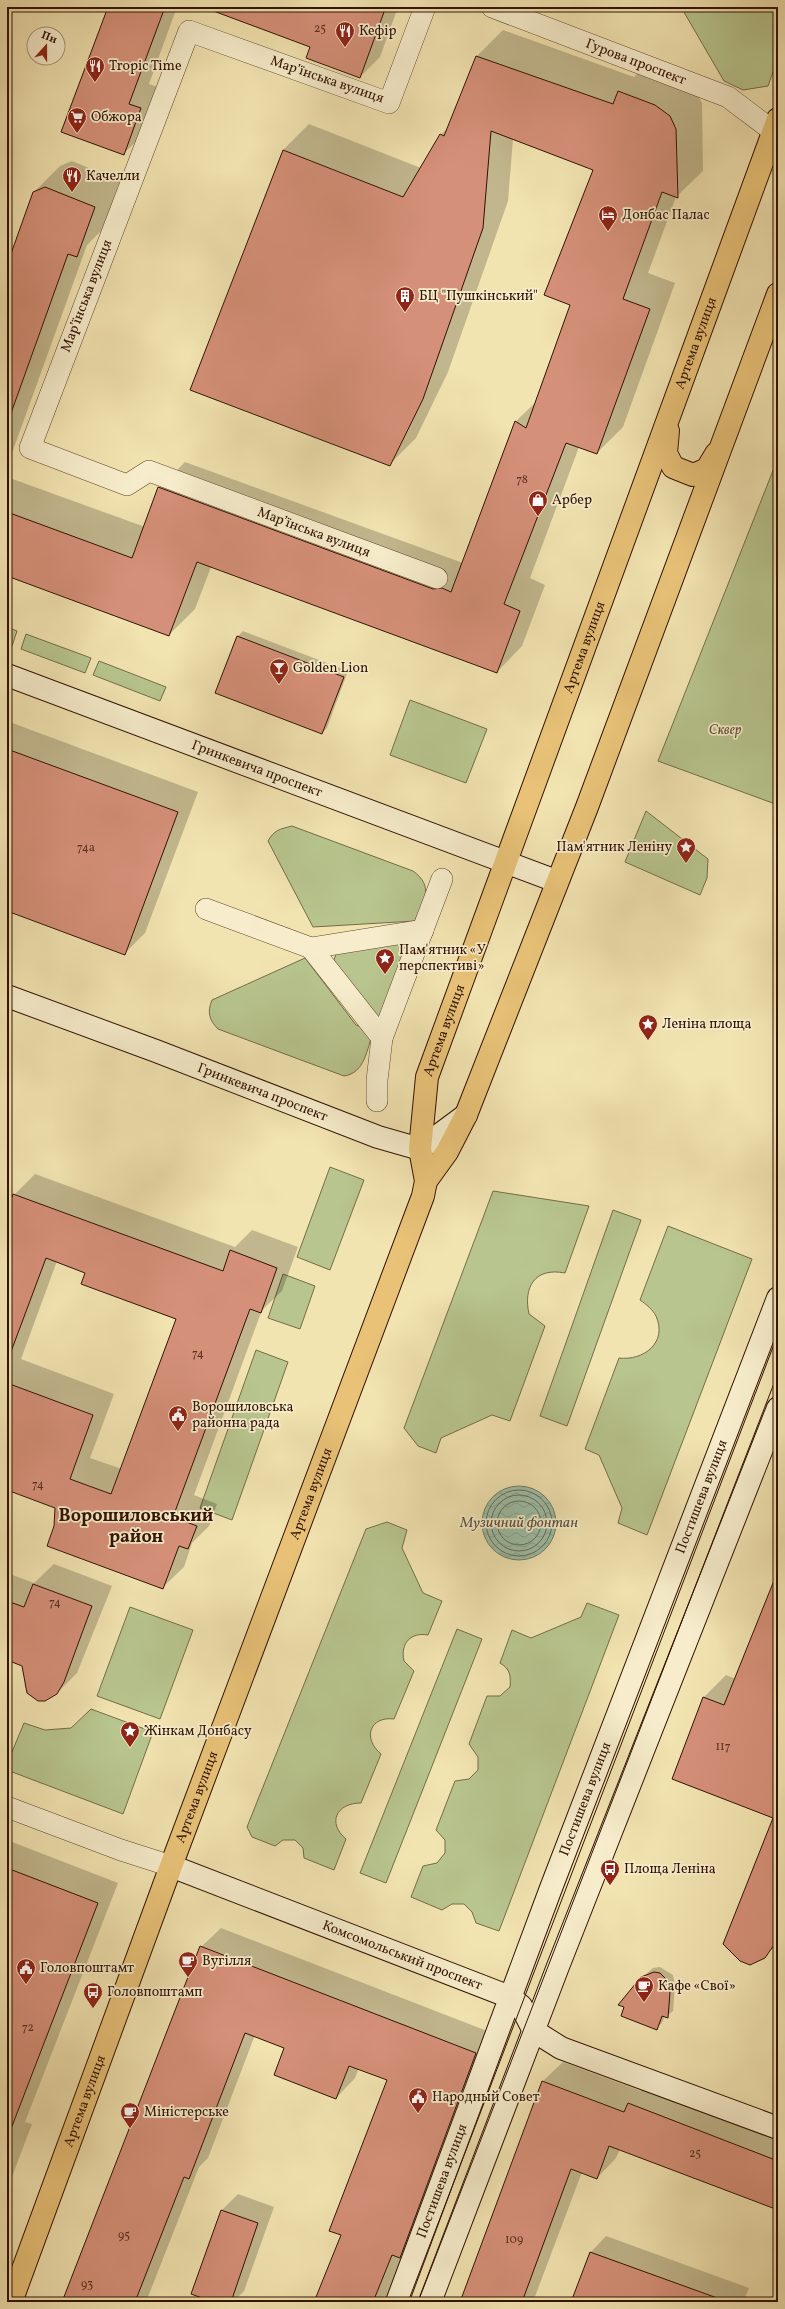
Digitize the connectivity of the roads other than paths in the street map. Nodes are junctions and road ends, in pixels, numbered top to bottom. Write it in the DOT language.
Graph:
graph roads {
  1 [pos="426,7"];
  2 [pos="492,7"];
  3 [pos="776,125"];
  4 [pos="778,294"];
  5 [pos="669,420"];
  6 [pos="723,444"];
  7 [pos="437,578"];
  8 [pos="7,675"];
  9 [pos="506,862"];
  10 [pos="442,879"];
  11 [pos="556,881"];
  12 [pos="206,909"];
  13 [pos="423,930"];
  14 [pos="311,948"];
  15 [pos="7,996"];
  16 [pos="382,1038"];
  17 [pos="377,1101"];
  18 [pos="466,1114"];
  19 [pos="420,1149"];
  20 [pos="426,1181"];
  21 [pos="778,1298"];
  22 [pos="778,1408"];
  23 [pos="7,1808"];
  24 [pos="171,1866"];
  25 [pos="510,1997"];
  26 [pos="534,2031"];
  27 [pos="778,2128"];
  28 [pos="11,2302"];
  29 [pos="397,2302"];
  30 [pos="430,2302"];
  1 -- 7 [label="street, Мар’їнська вулиця"];
  2 -- 3 [label="street, Гурова проспект"];
  3 -- 5 [label="main road, Артема вулиця"];
  4 -- 6 [label="main road, Артема вулиця"];
  5 -- 6 [label="main road"];
  5 -- 9 [label="main road, Артема вулиця"];
  6 -- 11 [label="main road, Артема вулиця"];
  8 -- 9 [label="street, Гринкевича проспект"];
  9 -- 11 [label="street, Гринкевича проспект"];
  9 -- 19 [label="main road, Артема вулиця"];
  10 -- 13 [label="street"];
  11 -- 18 [label="main road, Артема вулиця"];
  12 -- 14 [label="street"];
  13 -- 14 [label="street"];
  13 -- 16 [label="street"];
  14 -- 16 [label="street"];
  15 -- 19 [label="street, Гринкевича проспект"];
  16 -- 17 [label="street"];
  18 -- 19 [label="street"];
  18 -- 20 [label="main road, Артема вулиця"];
  19 -- 20 [label="main road, Артема вулиця"];
  20 -- 24 [label="main road, Артема вулиця"];
  21 -- 25 [label="street, Постишева вулиця"];
  22 -- 26 [label="street"];
  23 -- 24 [label="street, Комсомольський проспект"];
  24 -- 25 [label="street, Комсомольський проспект"];
  24 -- 28 [label="main road, Артема вулиця"];
  25 -- 26 [label="street, Комсомольський проспект"];
  25 -- 29 [label="street, Постишева вулиця"];
  26 -- 27 [label="street"];
  26 -- 30 [label="street"];
}
